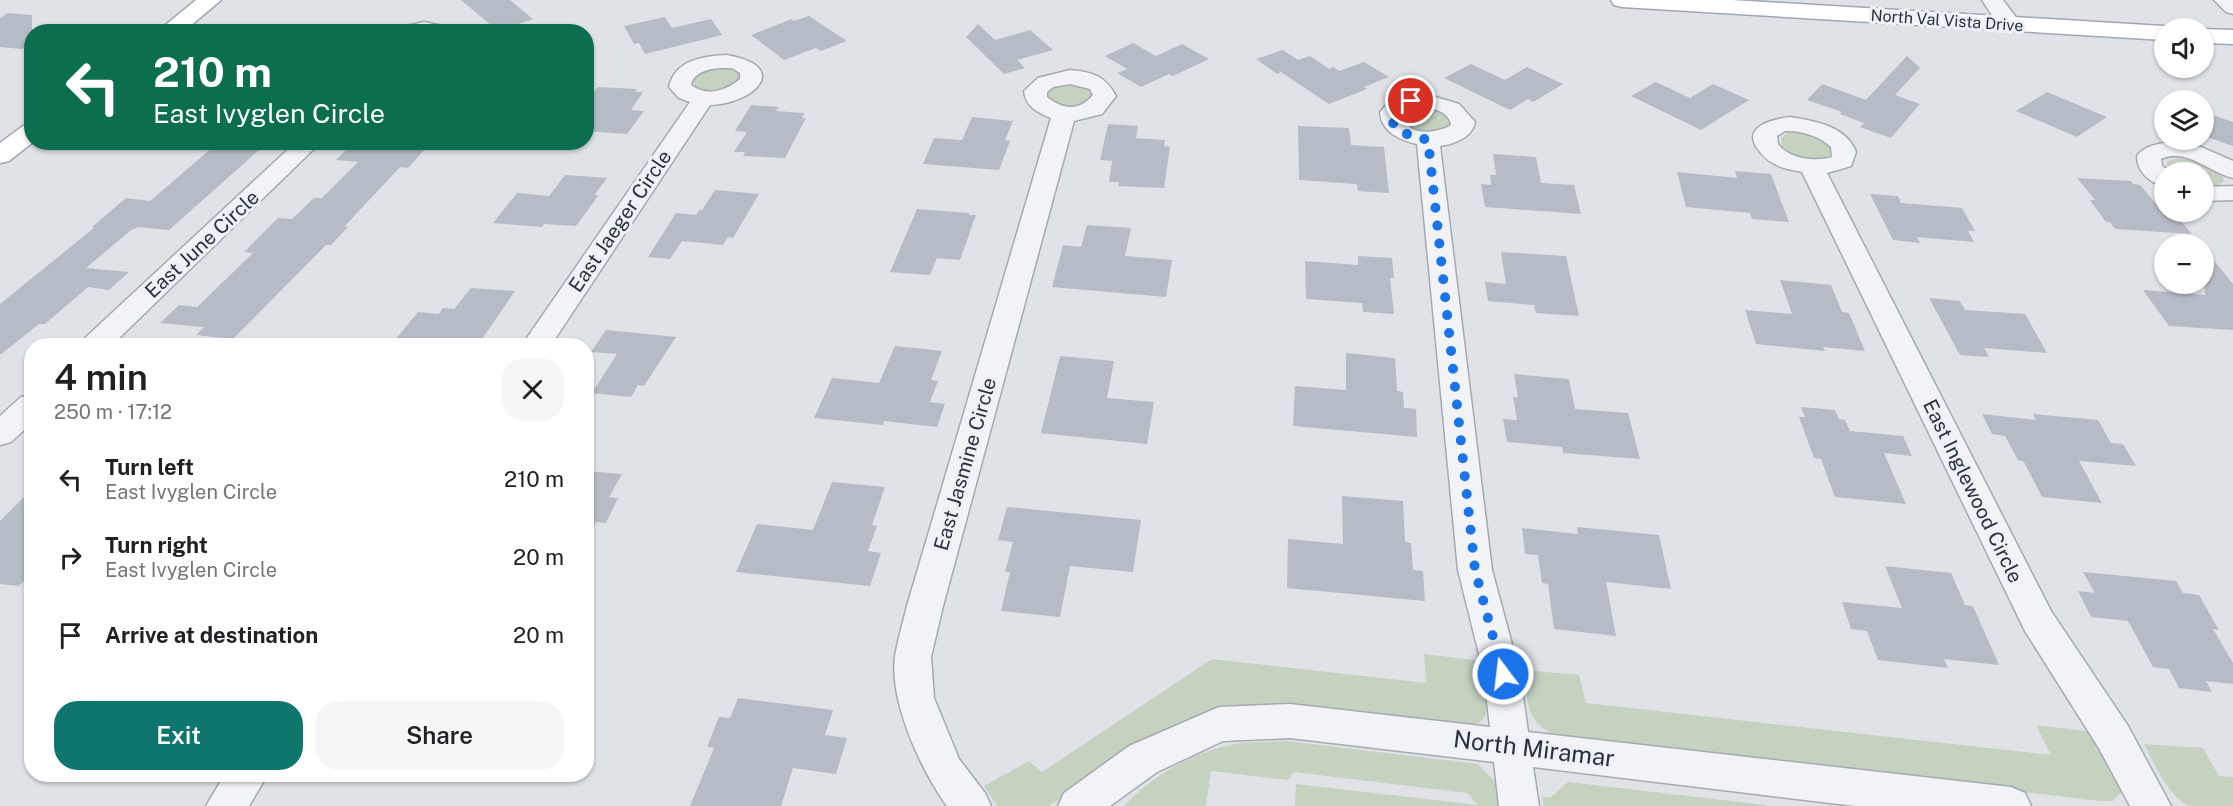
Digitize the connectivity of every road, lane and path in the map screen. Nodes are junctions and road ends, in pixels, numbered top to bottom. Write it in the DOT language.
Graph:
graph roads {
  1 [pos="210,0"];
  2 [pos="1622,0"];
  3 [pos="1992,0"];
  4 [pos="2224,0"];
  5 [pos="2233,8"];
  6 [pos="178,24"];
  7 [pos="2011,24"];
  8 [pos="2154,32"];
  9 [pos="2214,36"];
  10 [pos="2233,37"];
  11 [pos="704,98"];
  12 [pos="1065,114"];
  13 [pos="24,137"];
  14 [pos="1428,140"];
  15 [pos="302,150"];
  16 [pos="0,155"];
  17 [pos="1812,167"];
  18 [pos="2154,171"];
  19 [pos="2233,171"];
  20 [pos="2217,194"];
  21 [pos="2233,216"];
  22 [pos="102,338"];
  23 [pos="541,338"];
  24 [pos="24,412"];
  25 [pos="0,434"];
  26 [pos="1510,746"];
  27 [pos="242,782"];
  28 [pos="1082,805"];
  29 [pos="226,806"];
  30 [pos="971,806"];
  31 [pos="1519,806"];
  32 [pos="2011,806"];
  33 [pos="2151,806"];
  1 -- 6 [label="main road"];
  2 -- 7 [label="main road, North Val Vista Drive"];
  3 -- 7 [label="street"];
  4 -- 5 [label="street"];
  7 -- 8 [label="main road, North Val Vista Drive"];
  9 -- 10 [label="main road"];
  11 -- 23 [label="street, East Jaeger Circle"];
  12 -- 30 [label="street, East Jasmine Circle"];
  13 -- 16 [label="main road"];
  14 -- 26 [label="street"];
  15 -- 22 [label="street, East June Circle"];
  17 -- 33 [label="street, East Inglewood Circle"];
  18 -- 19 [label="street"];
  20 -- 21 [label="street"];
  24 -- 25 [label="street"];
  26 -- 28 [label="street, North Miramar"];
  26 -- 31 [label="street"];
  26 -- 32 [label="street, North Miramar"];
  27 -- 29 [label="street"];
}
